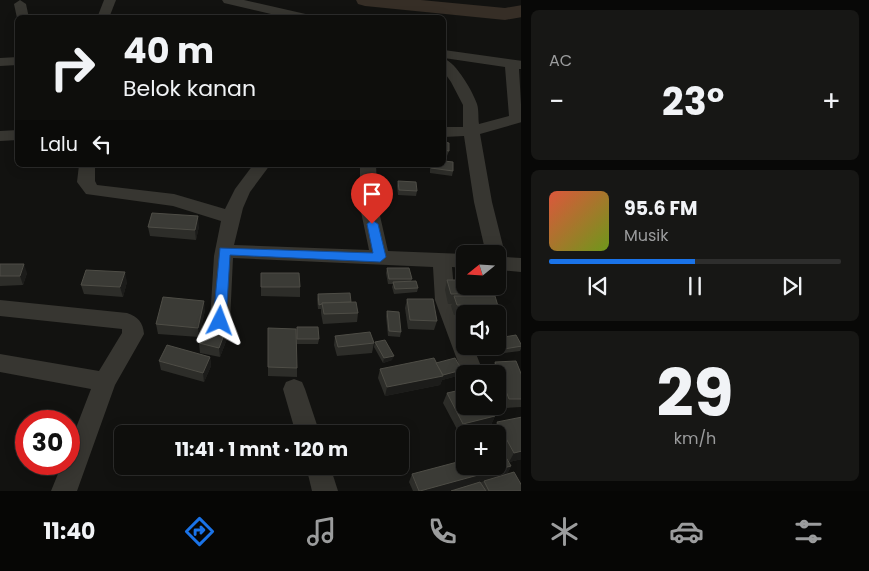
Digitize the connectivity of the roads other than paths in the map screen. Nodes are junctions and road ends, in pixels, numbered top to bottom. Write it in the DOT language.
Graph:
graph roads {
  1 [pos="110,0"];
  2 [pos="228,0"];
  3 [pos="20,4"];
  4 [pos="22,15"];
  5 [pos="104,15"];
  6 [pos="293,15"];
  7 [pos="446,54"];
  8 [pos="517,65"];
  9 [pos="446,66"];
  10 [pos="472,131"];
  11 [pos="446,132"];
  12 [pos="15,134"];
  13 [pos="0,136"];
  14 [pos="87,167"];
  15 [pos="261,167"];
  16 [pos="368,167"];
  17 [pos="232,218"];
  18 [pos="493,245"];
  19 [pos="224,251"];
  20 [pos="380,257"];
  21 [pos="442,260"];
  22 [pos="456,261"];
  23 [pos="506,262"];
  24 [pos="521,265"];
  25 [pos="0,308"];
  26 [pos="220,321"];
  27 [pos="0,363"];
  28 [pos="470,365"];
  29 [pos="105,382"];
  30 [pos="294,389"];
  31 [pos="305,425"];
  32 [pos="321,475"];
  33 [pos="64,491"];
  34 [pos="325,491"];
  1 -- 5 [label="street"];
  2 -- 6 [label="street"];
  3 -- 4 [label="street"];
  7 -- 8 [label="street"];
  8 -- 10 [label="street"];
  9 -- 10 [label="street"];
  10 -- 11 [label="street"];
  10 -- 18 [label="street"];
  12 -- 13 [label="street"];
  14 -- 17 [label="street"];
  15 -- 17 [label="street"];
  16 -- 20 [label="street"];
  17 -- 19 [label="street"];
  19 -- 20 [label="street"];
  19 -- 26 [label="street"];
  20 -- 21 [label="street"];
  21 -- 22 [label="street"];
  21 -- 28 [label="street"];
  23 -- 24 [label="street"];
  25 -- 29 [label="street"];
  27 -- 29 [label="street"];
  29 -- 33 [label="street"];
  30 -- 31 [label="street"];
  32 -- 34 [label="street"];
}
